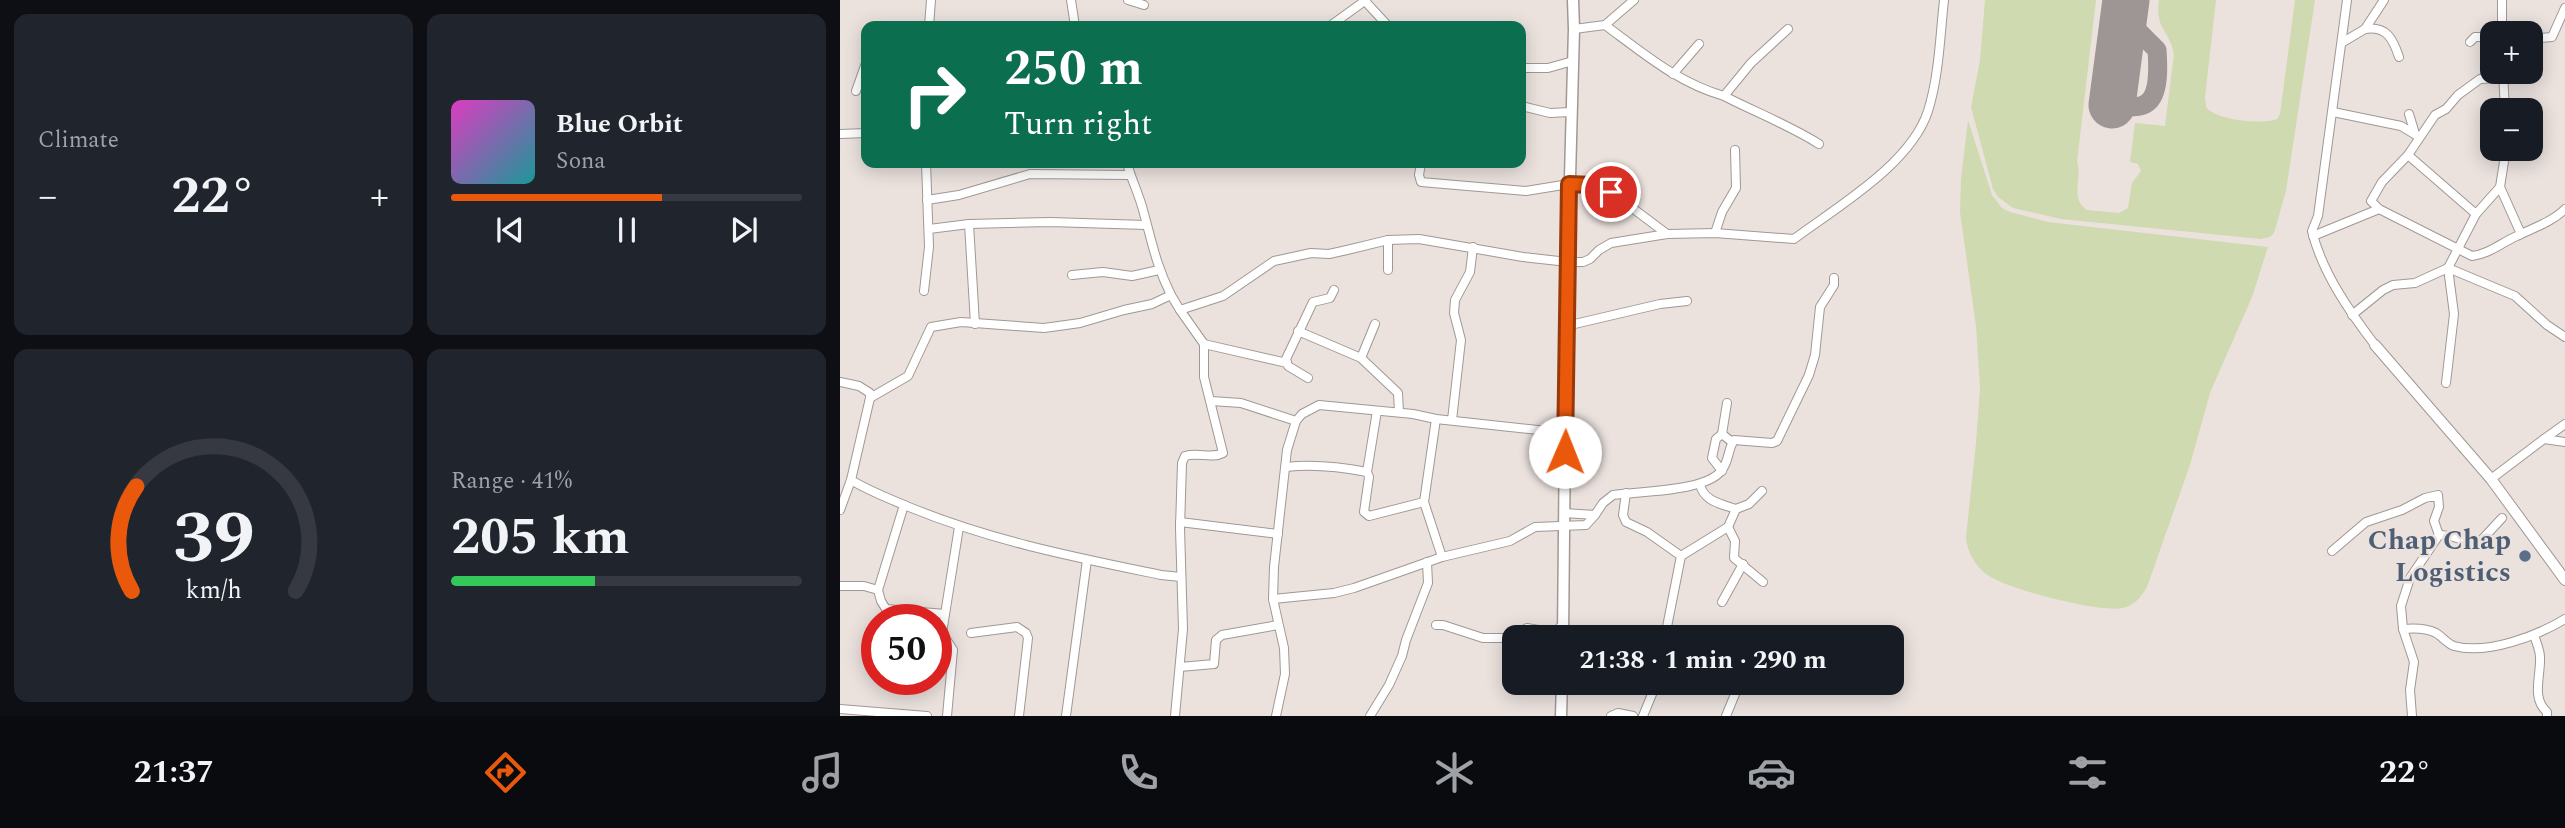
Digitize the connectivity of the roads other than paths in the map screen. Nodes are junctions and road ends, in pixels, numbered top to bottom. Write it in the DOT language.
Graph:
graph roads {
  1 [pos="931,0"];
  2 [pos="1071,0"];
  3 [pos="1128,0"];
  4 [pos="1366,0"];
  5 [pos="1634,0"];
  6 [pos="1944,0"];
  7 [pos="2347,0"];
  8 [pos="2384,0"];
  9 [pos="2502,0"];
  10 [pos="1571,1"];
  11 [pos="1144,5"];
  12 [pos="2565,8"];
  13 [pos="929,21"];
  14 [pos="1074,21"];
  15 [pos="1337,21"];
  16 [pos="1384,21"];
  17 [pos="2502,21"];
  18 [pos="1605,25"];
  19 [pos="1574,29"];
  20 [pos="1788,29"];
  21 [pos="2365,29"];
  22 [pos="2480,36"];
  23 [pos="2543,37"];
  24 [pos="2343,42"];
  25 [pos="2470,42"];
  26 [pos="1699,44"];
  27 [pos="2399,57"];
  28 [pos="1573,61"];
  29 [pos="1526,68"];
  30 [pos="1673,74"];
  31 [pos="861,77"];
  32 [pos="2480,79"];
  33 [pos="856,91"];
  34 [pos="1724,96"];
  35 [pos="1526,107"];
  36 [pos="2333,112"];
  37 [pos="1571,113"];
  38 [pos="2409,114"];
  39 [pos="861,133"];
  40 [pos="840,134"];
  41 [pos="2416,137"];
  42 [pos="1819,144"];
  43 [pos="1735,150"];
  44 [pos="2408,155"];
  45 [pos="2503,161"];
  46 [pos="926,168"];
  47 [pos="1128,168"];
  48 [pos="1420,168"];
  49 [pos="1129,175"];
  50 [pos="1569,184"];
  51 [pos="2500,187"];
  52 [pos="927,201"];
  53 [pos="2379,209"];
  54 [pos="2565,209"];
  55 [pos="2476,214"];
  56 [pos="969,225"];
  57 [pos="1146,225"];
  58 [pos="929,229"];
  59 [pos="1715,233"];
  60 [pos="1667,234"];
  61 [pos="2521,234"];
  62 [pos="2313,236"];
  63 [pos="1388,240"];
  64 [pos="1473,247"];
  65 [pos="2457,249"];
  66 [pos="1568,262"];
  67 [pos="2448,268"];
  68 [pos="1159,270"];
  69 [pos="1388,271"];
  70 [pos="1072,275"];
  71 [pos="1834,278"];
  72 [pos="1335,290"];
  73 [pos="923,291"];
  74 [pos="1171,295"];
  75 [pos="1687,301"];
  76 [pos="1180,310"];
  77 [pos="2352,315"];
  78 [pos="975,324"];
  79 [pos="1375,324"];
  80 [pos="1566,326"];
  81 [pos="1298,331"];
  82 [pos="2565,337"];
  83 [pos="1204,344"];
  84 [pos="2375,345"];
  85 [pos="1361,358"];
  86 [pos="1287,363"];
  87 [pos="1308,378"];
  88 [pos="840,382"];
  89 [pos="2446,383"];
  90 [pos="870,398"];
  91 [pos="1211,401"];
  92 [pos="1727,403"];
  93 [pos="1377,411"];
  94 [pos="1399,412"];
  95 [pos="1436,419"];
  96 [pos="1452,420"];
  97 [pos="1296,421"];
  98 [pos="2565,424"];
  99 [pos="1566,433"];
  100 [pos="1722,435"];
  101 [pos="2544,439"];
  102 [pos="1732,442"];
  103 [pos="2565,443"];
  104 [pos="1286,467"];
  105 [pos="1722,471"];
  106 [pos="1367,472"];
  107 [pos="851,480"];
  108 [pos="2491,480"];
  109 [pos="1700,484"];
  110 [pos="1762,491"];
  111 [pos="1626,493"];
  112 [pos="1424,502"];
  113 [pos="2508,504"];
  114 [pos="904,505"];
  115 [pos="1735,509"];
  116 [pos="840,510"];
  117 [pos="1564,513"];
  118 [pos="1595,515"];
  119 [pos="2502,519"];
  120 [pos="2519,519"];
  121 [pos="1181,522"];
  122 [pos="1564,526"];
  123 [pos="959,527"];
  124 [pos="1728,527"];
  125 [pos="1278,534"];
  126 [pos="2439,536"];
  127 [pos="2332,551"];
  128 [pos="1681,556"];
  129 [pos="1443,557"];
  130 [pos="1087,560"];
  131 [pos="1427,562"];
  132 [pos="1742,564"];
  133 [pos="1181,577"];
  134 [pos="2565,580"];
  135 [pos="1763,582"];
  136 [pos="840,586"];
  137 [pos="878,590"];
  138 [pos="1273,599"];
  139 [pos="1722,602"];
  140 [pos="882,604"];
  141 [pos="947,604"];
  142 [pos="2565,619"];
  143 [pos="1563,624"];
  144 [pos="1278,625"];
  145 [pos="1436,625"];
  146 [pos="1667,625"];
  147 [pos="2403,629"];
  148 [pos="971,633"];
  149 [pos="2533,635"];
  150 [pos="1502,638"];
  151 [pos="1180,667"];
  152 [pos="949,695"];
  153 [pos="1562,695"];
  154 [pos="1652,695"];
  155 [pos="1735,695"];
  156 [pos="840,709"];
  157 [pos="850,713"];
  158 [pos="928,716"];
  159 [pos="947,716"];
  160 [pos="1019,716"];
  161 [pos="1066,716"];
  162 [pos="1175,716"];
  163 [pos="1276,716"];
  164 [pos="1370,716"];
  165 [pos="1561,716"];
  166 [pos="1611,716"];
  167 [pos="1633,716"];
  168 [pos="1643,716"];
  169 [pos="1726,716"];
  170 [pos="2412,716"];
  171 [pos="2547,716"];
  1 -- 13 [label="street"];
  2 -- 14 [label="street"];
  3 -- 11 [label="street"];
  4 -- 15 [label="street"];
  4 -- 16 [label="street"];
  5 -- 18 [label="street"];
  6 -- 59 [label="street"];
  7 -- 24 [label="street"];
  8 -- 21 [label="street"];
  9 -- 17 [label="street"];
  10 -- 19 [label="main road"];
  12 -- 23 [label="street"];
  18 -- 19 [label="street"];
  18 -- 30 [label="street"];
  19 -- 28 [label="main road"];
  20 -- 34 [label="street"];
  21 -- 24 [label="street"];
  21 -- 27 [label="street"];
  22 -- 25 [label="street"];
  24 -- 36 [label="street"];
  26 -- 30 [label="street"];
  28 -- 29 [label="street"];
  28 -- 37 [label="main road"];
  30 -- 34 [label="street"];
  31 -- 33 [label="street"];
  32 -- 41 [label="street"];
  34 -- 42 [label="street"];
  35 -- 37 [label="street"];
  36 -- 41 [label="street"];
  36 -- 62 [label="street"];
  37 -- 50 [label="main road"];
  38 -- 41 [label="street"];
  39 -- 40 [label="street"];
  41 -- 44 [label="street"];
  43 -- 59 [label="street"];
  44 -- 53 [label="street"];
  44 -- 55 [label="street"];
  45 -- 51 [label="street"];
  46 -- 52 [label="street"];
  47 -- 49 [label="street"];
  48 -- 50 [label="street"];
  49 -- 52 [label="street"];
  49 -- 57 [label="street"];
  50 -- 60 [label="street"];
  50 -- 66 [label="main road"];
  51 -- 55 [label="street"];
  51 -- 61 [label="street"];
  52 -- 58 [label="street"];
  53 -- 62 [label="street"];
  53 -- 65 [label="street"];
  54 -- 61 [label="street"];
  55 -- 65 [label="street"];
  56 -- 57 [label="street"];
  56 -- 58 [label="street"];
  56 -- 78 [label="street"];
  57 -- 68 [label="street"];
  58 -- 73 [label="street"];
  59 -- 60 [label="street"];
  60 -- 66 [label="street"];
  61 -- 65 [label="street"];
  62 -- 77 [label="street"];
  63 -- 64 [label="street"];
  63 -- 69 [label="street"];
  63 -- 76 [label="street"];
  64 -- 66 [label="street"];
  64 -- 96 [label="street"];
  65 -- 67 [label="street"];
  66 -- 80 [label="main road"];
  67 -- 77 [label="street"];
  67 -- 82 [label="street"];
  67 -- 89 [label="street"];
  68 -- 70 [label="street"];
  68 -- 74 [label="street"];
  71 -- 102 [label="street"];
  72 -- 81 [label="street"];
  74 -- 76 [label="street"];
  74 -- 78 [label="street"];
  75 -- 80 [label="street"];
  76 -- 83 [label="street"];
  77 -- 84 [label="street"];
  78 -- 90 [label="street"];
  79 -- 85 [label="street"];
  80 -- 99 [label="main road"];
  81 -- 85 [label="street"];
  81 -- 86 [label="street"];
  83 -- 86 [label="street"];
  83 -- 91 [label="street"];
  84 -- 108 [label="street"];
  85 -- 94 [label="street"];
  86 -- 87 [label="street"];
  88 -- 90 [label="street"];
  90 -- 107 [label="street"];
  91 -- 97 [label="street"];
  91 -- 121 [label="street"];
  92 -- 100 [label="street"];
  93 -- 94 [label="street"];
  93 -- 97 [label="street"];
  93 -- 106 [label="street"];
  94 -- 95 [label="street"];
  95 -- 96 [label="street"];
  95 -- 112 [label="street"];
  96 -- 99 [label="street"];
  97 -- 104 [label="street"];
  98 -- 101 [label="street"];
  99 -- 117 [label="main road"];
  100 -- 102 [label="street"];
  100 -- 105 [label="street"];
  101 -- 103 [label="street"];
  101 -- 108 [label="street"];
  102 -- 105 [label="street"];
  104 -- 106 [label="street"];
  104 -- 125 [label="street"];
  105 -- 109 [label="street"];
  106 -- 112 [label="street"];
  107 -- 114 [label="street"];
  107 -- 116 [label="street"];
  108 -- 113 [label="street"];
  109 -- 111 [label="street"];
  109 -- 115 [label="street"];
  110 -- 115 [label="street"];
  111 -- 118 [label="street"];
  111 -- 128 [label="street"];
  112 -- 129 [label="street"];
  113 -- 119 [label="street"];
  113 -- 120 [label="street"];
  114 -- 123 [label="street"];
  114 -- 137 [label="street"];
  115 -- 124 [label="street"];
  117 -- 118 [label="street"];
  117 -- 122 [label="main road"];
  118 -- 122 [label="street"];
  119 -- 120 [label="street"];
  119 -- 126 [label="street"];
  120 -- 134 [label="street"];
  121 -- 125 [label="street"];
  121 -- 133 [label="street"];
  122 -- 129 [label="street"];
  122 -- 143 [label="main road"];
  123 -- 130 [label="street"];
  123 -- 141 [label="street"];
  124 -- 128 [label="street"];
  124 -- 132 [label="street"];
  125 -- 138 [label="street"];
  126 -- 127 [label="street"];
  126 -- 147 [label="street"];
  128 -- 146 [label="street"];
  129 -- 131 [label="street"];
  130 -- 133 [label="street"];
  130 -- 161 [label="street"];
  131 -- 138 [label="street"];
  131 -- 164 [label="street"];
  132 -- 135 [label="street"];
  132 -- 139 [label="street"];
  133 -- 151 [label="street"];
  136 -- 137 [label="street"];
  137 -- 140 [label="street"];
  138 -- 144 [label="street"];
  142 -- 149 [label="street"];
  144 -- 151 [label="street"];
  144 -- 163 [label="street"];
  145 -- 150 [label="street"];
  147 -- 149 [label="street"];
  147 -- 170 [label="street"];
  148 -- 160 [label="street"];
  149 -- 171 [label="street"];
  151 -- 162 [label="street"];
  152 -- 159 [label="street"];
  153 -- 165 [label="main road"];
  154 -- 168 [label="street"];
  155 -- 169 [label="street"];
  156 -- 157 [label="street"];
  157 -- 158 [label="street"];
  166 -- 167 [label="street"];
}
